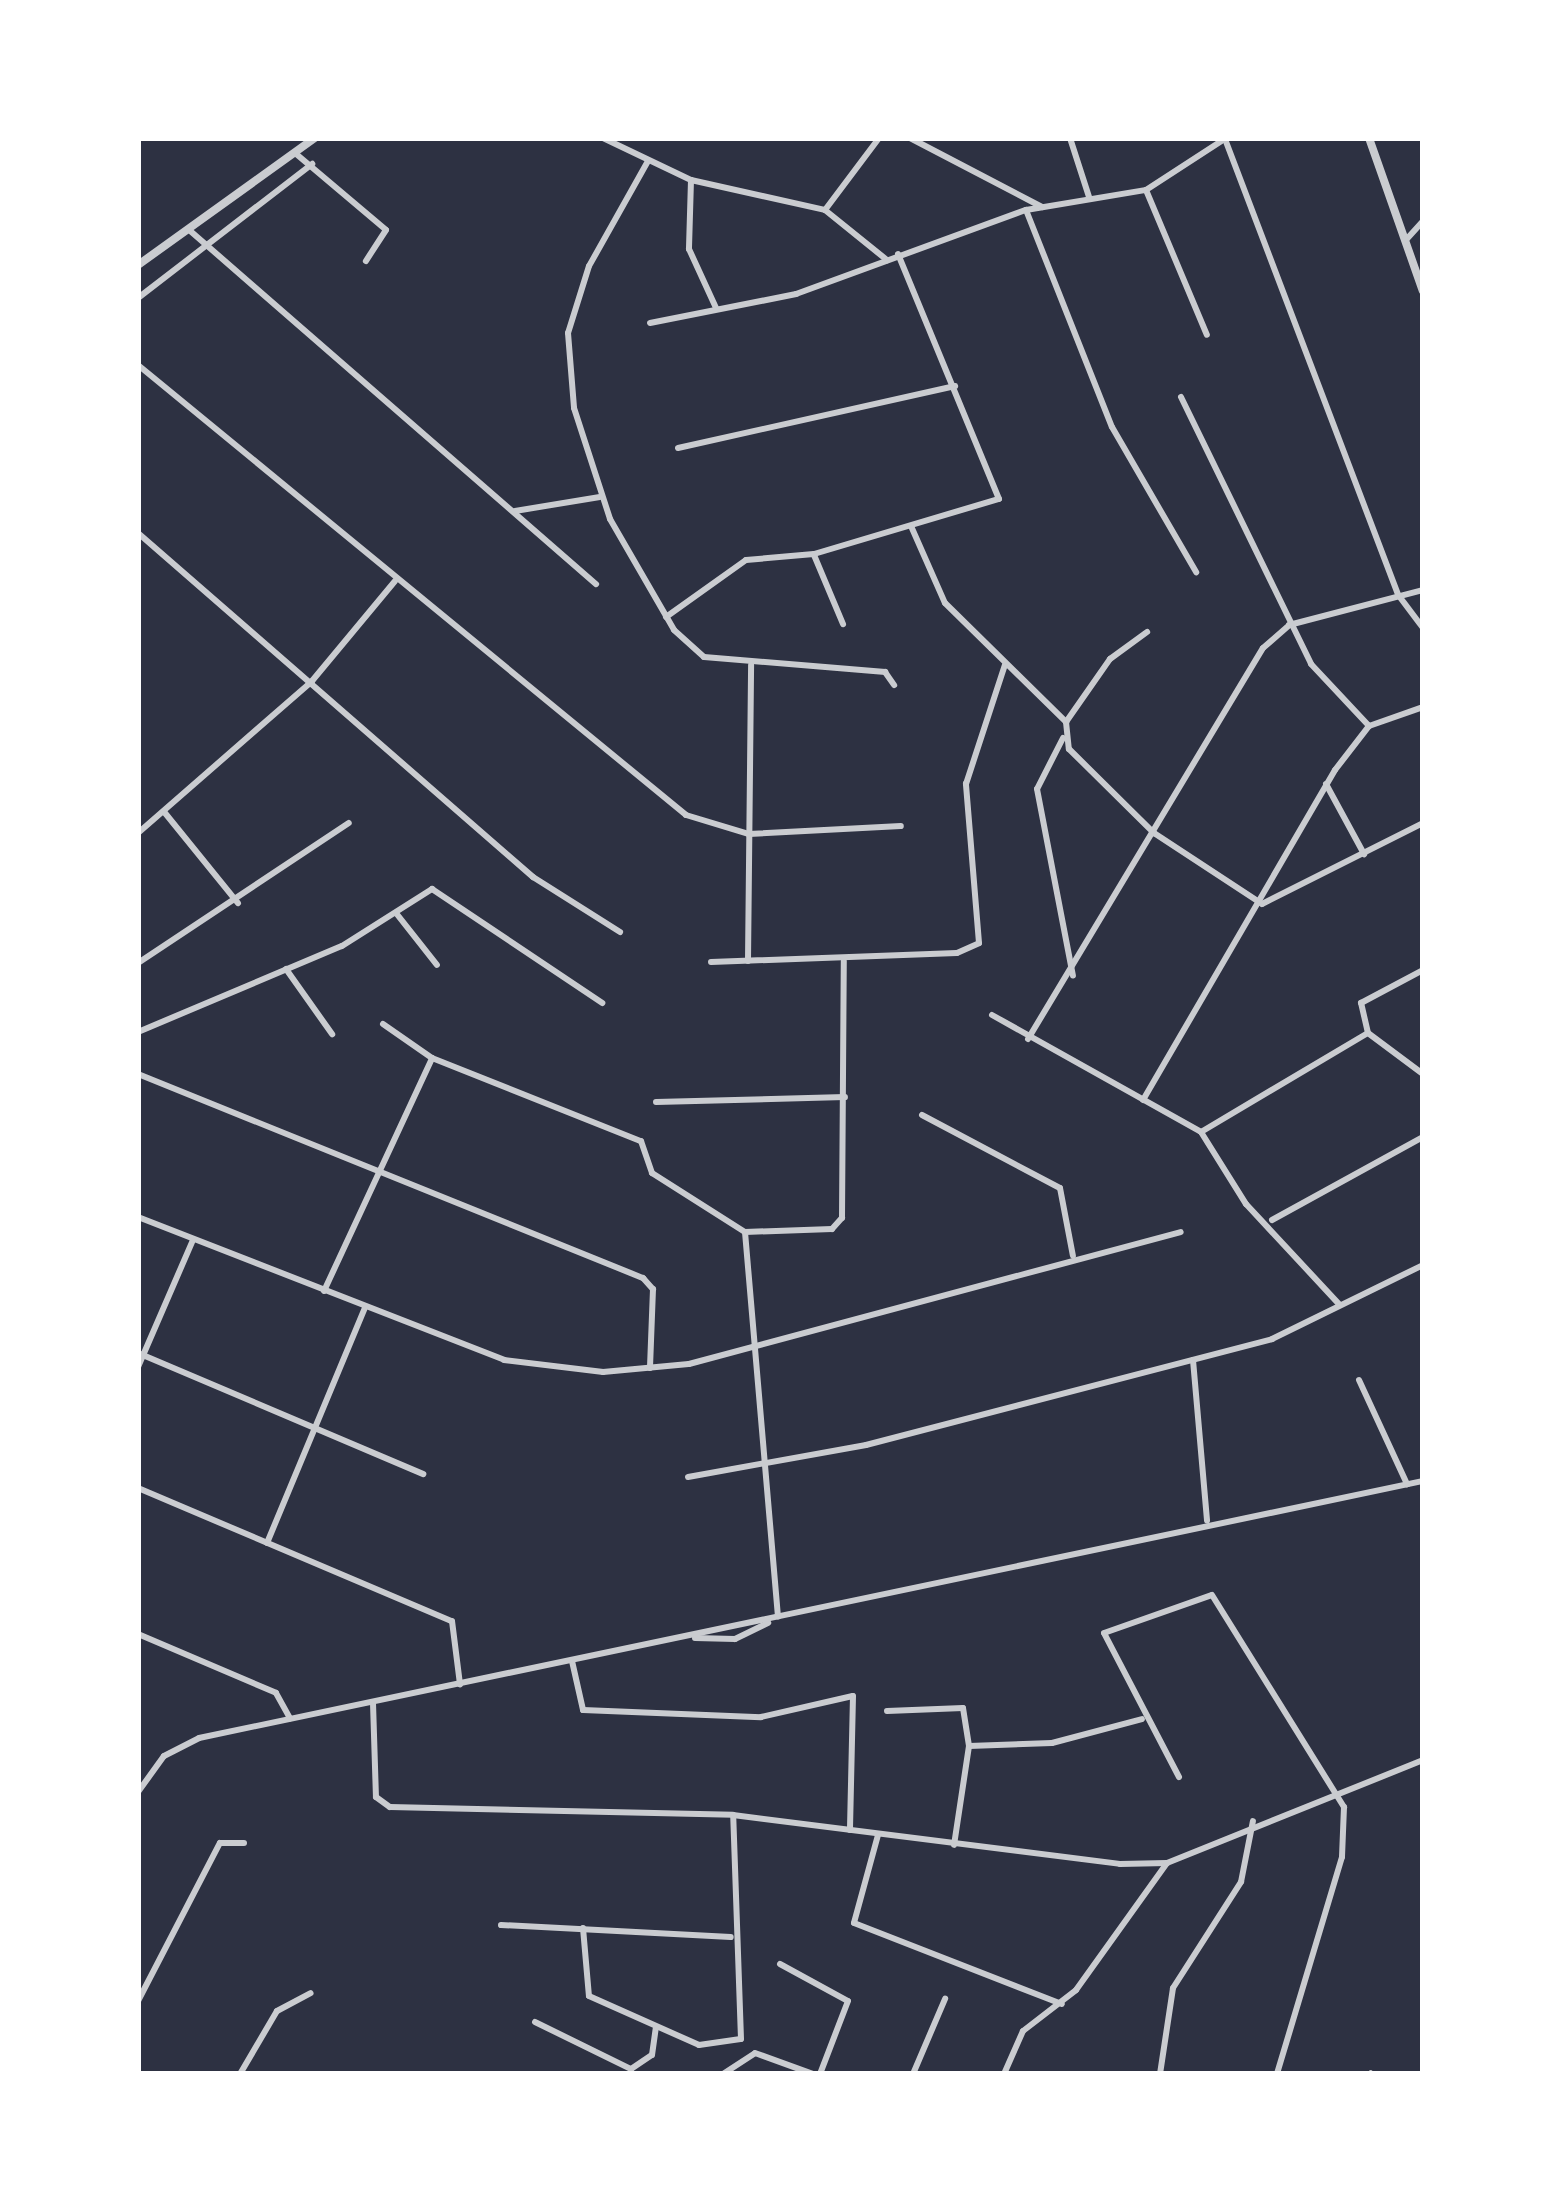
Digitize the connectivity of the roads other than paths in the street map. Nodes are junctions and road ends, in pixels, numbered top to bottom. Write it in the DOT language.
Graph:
graph roads {
  1 [pos="315,138"];
  2 [pos="603,138"];
  3 [pos="879,138"];
  4 [pos="910,138"];
  5 [pos="1070,138"];
  6 [pos="1369,138"];
  7 [pos="1225,139"];
  8 [pos="296,153"];
  9 [pos="648,160"];
  10 [pos="312,164"];
  11 [pos="691,180"];
  12 [pos="1146,190"];
  13 [pos="1090,199"];
  14 [pos="1042,207"];
  15 [pos="825,210"];
  16 [pos="1026,210"];
  17 [pos="1423,221"];
  18 [pos="188,229"];
  19 [pos="1405,241"];
  20 [pos="203,249"];
  21 [pos="898,254"];
  22 [pos="887,260"];
  23 [pos="366,261"];
  24 [pos="138,265"];
  25 [pos="1423,292"];
  26 [pos="138,298"];
  27 [pos="716,309"];
  28 [pos="650,322"];
  29 [pos="1207,335"];
  30 [pos="138,365"];
  31 [pos="956,386"];
  32 [pos="1181,397"];
  33 [pos="678,448"];
  34 [pos="601,496"];
  35 [pos="515,511"];
  36 [pos="911,526"];
  37 [pos="138,533"];
  38 [pos="814,554"];
  39 [pos="1196,572"];
  40 [pos="395,581"];
  41 [pos="596,584"];
  42 [pos="1423,590"];
  43 [pos="1399,596"];
  44 [pos="666,616"];
  45 [pos="843,624"];
  46 [pos="1289,626"];
  47 [pos="1423,628"];
  48 [pos="1147,632"];
  49 [pos="1005,664"];
  50 [pos="751,665"];
  51 [pos="312,681"];
  52 [pos="894,685"];
  53 [pos="1423,706"];
  54 [pos="1066,722"];
  55 [pos="1369,726"];
  56 [pos="1063,738"];
  57 [pos="1326,784"];
  58 [pos="165,813"];
  59 [pos="349,824"];
  60 [pos="1423,824"];
  61 [pos="901,826"];
  62 [pos="138,833"];
  63 [pos="1154,833"];
  64 [pos="749,834"];
  65 [pos="1364,854"];
  66 [pos="239,903"];
  67 [pos="1262,904"];
  68 [pos="396,913"];
  69 [pos="620,932"];
  70 [pos="748,961"];
  71 [pos="844,961"];
  72 [pos="711,962"];
  73 [pos="138,963"];
  74 [pos="437,964"];
  75 [pos="286,969"];
  76 [pos="1423,970"];
  77 [pos="1073,976"];
  78 [pos="602,1003"];
  79 [pos="992,1015"];
  80 [pos="383,1024"];
  81 [pos="138,1032"];
  82 [pos="1368,1033"];
  83 [pos="332,1034"];
  84 [pos="1028,1039"];
  85 [pos="432,1058"];
  86 [pos="138,1074"];
  87 [pos="1423,1074"];
  88 [pos="846,1097"];
  89 [pos="1143,1100"];
  90 [pos="656,1102"];
  91 [pos="922,1114"];
  92 [pos="1201,1132"];
  93 [pos="1423,1137"];
  94 [pos="379,1173"];
  95 [pos="138,1217"];
  96 [pos="1271,1220"];
  97 [pos="745,1232"];
  98 [pos="1181,1232"];
  99 [pos="193,1240"];
  100 [pos="1073,1256"];
  101 [pos="1423,1265"];
  102 [pos="324,1291"];
  103 [pos="1341,1305"];
  104 [pos="364,1308"];
  105 [pos="752,1341"];
  106 [pos="141,1354"];
  107 [pos="1192,1360"];
  108 [pos="138,1367"];
  109 [pos="650,1368"];
  110 [pos="1359,1380"];
  111 [pos="314,1430"];
  112 [pos="767,1466"];
  113 [pos="423,1474"];
  114 [pos="688,1477"];
  115 [pos="1423,1481"];
  116 [pos="1407,1484"];
  117 [pos="138,1488"];
  118 [pos="1207,1520"];
  119 [pos="267,1544"];
  120 [pos="774,1620"];
  121 [pos="138,1634"];
  122 [pos="693,1638"];
  123 [pos="572,1661"];
  124 [pos="460,1684"];
  125 [pos="374,1702"];
  126 [pos="887,1711"];
  127 [pos="290,1718"];
  128 [pos="1142,1719"];
  129 [pos="969,1746"];
  130 [pos="1423,1760"];
  131 [pos="1179,1777"];
  132 [pos="1341,1790"];
  133 [pos="138,1792"];
  134 [pos="733,1815"];
  135 [pos="1253,1821"];
  136 [pos="850,1830"];
  137 [pos="878,1835"];
  138 [pos="244,1843"];
  139 [pos="954,1845"];
  140 [pos="1167,1863"];
  141 [pos="501,1925"];
  142 [pos="583,1928"];
  143 [pos="731,1937"];
  144 [pos="780,1964"];
  145 [pos="311,1994"];
  146 [pos="945,1999"];
  147 [pos="138,2001"];
  148 [pos="1062,2004"];
  149 [pos="535,2022"];
  150 [pos="656,2028"];
  151 [pos="239,2074"];
  152 [pos="722,2074"];
  153 [pos="817,2074"];
  154 [pos="913,2074"];
  155 [pos="1004,2074"];
  156 [pos="1160,2074"];
  157 [pos="1277,2074"];
  1 -- 8 [label="street"];
  2 -- 9 [label="street"];
  3 -- 15 [label="street"];
  4 -- 14 [label="street"];
  5 -- 13 [label="street"];
  6 -- 19 [label="street"];
  7 -- 12 [label="street"];
  7 -- 43 [label="street"];
  8 -- 10 [label="street"];
  8 -- 18 [label="street"];
  9 -- 11 [label="street"];
  9 -- 34 [label="street"];
  10 -- 20 [label="street"];
  10 -- 23 [label="street"];
  11 -- 15 [label="street"];
  11 -- 27 [label="street"];
  12 -- 13 [label="street"];
  12 -- 29 [label="street"];
  13 -- 14 [label="street"];
  14 -- 16 [label="street"];
  15 -- 22 [label="street"];
  16 -- 21 [label="street"];
  16 -- 39 [label="street"];
  17 -- 19 [label="street"];
  18 -- 20 [label="street"];
  18 -- 24 [label="street"];
  19 -- 25 [label="street"];
  20 -- 26 [label="street"];
  20 -- 35 [label="street"];
  21 -- 22 [label="street"];
  21 -- 31 [label="street"];
  22 -- 27 [label="street"];
  27 -- 28 [label="street"];
  30 -- 40 [label="street"];
  31 -- 33 [label="street"];
  31 -- 36 [label="street"];
  32 -- 46 [label="street"];
  34 -- 35 [label="street"];
  34 -- 44 [label="street"];
  35 -- 41 [label="street"];
  36 -- 38 [label="street"];
  36 -- 49 [label="street"];
  37 -- 51 [label="street"];
  38 -- 44 [label="street"];
  38 -- 45 [label="street"];
  40 -- 51 [label="street"];
  40 -- 64 [label="street"];
  42 -- 43 [label="street"];
  43 -- 46 [label="street"];
  43 -- 47 [label="street"];
  44 -- 50 [label="street"];
  46 -- 55 [label="street"];
  46 -- 63 [label="street"];
  48 -- 54 [label="street"];
  49 -- 54 [label="street"];
  49 -- 71 [label="street"];
  50 -- 52 [label="street"];
  50 -- 64 [label="street"];
  51 -- 58 [label="street"];
  51 -- 69 [label="street"];
  53 -- 55 [label="street"];
  54 -- 56 [label="street"];
  55 -- 57 [label="street"];
  56 -- 63 [label="street"];
  56 -- 77 [label="street"];
  57 -- 65 [label="street"];
  57 -- 67 [label="street"];
  58 -- 62 [label="street"];
  58 -- 66 [label="street"];
  59 -- 66 [label="street"];
  60 -- 65 [label="street"];
  61 -- 64 [label="street"];
  63 -- 67 [label="street"];
  63 -- 77 [label="street"];
  64 -- 70 [label="street"];
  65 -- 67 [label="street"];
  66 -- 73 [label="street"];
  67 -- 89 [label="street"];
  68 -- 74 [label="street"];
  68 -- 75 [label="street"];
  68 -- 78 [label="street"];
  70 -- 71 [label="street"];
  70 -- 72 [label="street"];
  71 -- 88 [label="street"];
  75 -- 81 [label="street"];
  75 -- 83 [label="street"];
  76 -- 82 [label="street"];
  77 -- 84 [label="street"];
  79 -- 84 [label="street"];
  80 -- 85 [label="street"];
  82 -- 87 [label="street"];
  82 -- 92 [label="street"];
  84 -- 89 [label="street"];
  85 -- 94 [label="street"];
  85 -- 97 [label="street"];
  86 -- 94 [label="street"];
  88 -- 90 [label="street"];
  88 -- 97 [label="street"];
  89 -- 92 [label="street"];
  91 -- 100 [label="street"];
  92 -- 96 [label="street"];
  93 -- 96 [label="street"];
  94 -- 102 [label="street"];
  94 -- 109 [label="street"];
  95 -- 99 [label="street"];
  96 -- 103 [label="street"];
  97 -- 105 [label="street"];
  98 -- 100 [label="street"];
  99 -- 102 [label="street"];
  99 -- 106 [label="street"];
  100 -- 105 [label="street"];
  101 -- 103 [label="street"];
  102 -- 104 [label="street"];
  103 -- 107 [label="street"];
  104 -- 109 [label="street"];
  104 -- 111 [label="street"];
  105 -- 109 [label="street"];
  105 -- 112 [label="street"];
  106 -- 108 [label="street"];
  106 -- 111 [label="street"];
  107 -- 112 [label="street"];
  107 -- 118 [label="street"];
  110 -- 116 [label="street"];
  111 -- 113 [label="street"];
  111 -- 119 [label="street"];
  112 -- 114 [label="street"];
  112 -- 120 [label="street"];
  115 -- 116 [label="street"];
  116 -- 118 [label="street"];
  117 -- 119 [label="street"];
  118 -- 120 [label="street"];
  119 -- 124 [label="street"];
  120 -- 122 [label="street"];
  120 -- 122 [label="street"];
  121 -- 127 [label="street"];
  122 -- 123 [label="street"];
  123 -- 124 [label="street"];
  123 -- 136 [label="street"];
  124 -- 125 [label="street"];
  125 -- 127 [label="street"];
  125 -- 134 [label="street"];
  126 -- 129 [label="street"];
  127 -- 133 [label="street"];
  128 -- 129 [label="street"];
  128 -- 131 [label="street"];
  128 -- 132 [label="street"];
  129 -- 139 [label="street"];
  130 -- 132 [label="street"];
  132 -- 135 [label="street"];
  132 -- 157 [label="street"];
  134 -- 136 [label="street"];
  134 -- 143 [label="street"];
  135 -- 140 [label="street"];
  135 -- 156 [label="street"];
  136 -- 137 [label="street"];
  137 -- 139 [label="street"];
  137 -- 148 [label="street"];
  138 -- 147 [label="street"];
  139 -- 140 [label="street"];
  140 -- 148 [label="street"];
  141 -- 142 [label="street"];
  142 -- 143 [label="street"];
  142 -- 150 [label="street"];
  143 -- 150 [label="street"];
  144 -- 153 [label="street"];
  145 -- 151 [label="street"];
  146 -- 154 [label="street"];
  148 -- 155 [label="street"];
  149 -- 150 [label="street"];
  152 -- 153 [label="street"];
}
